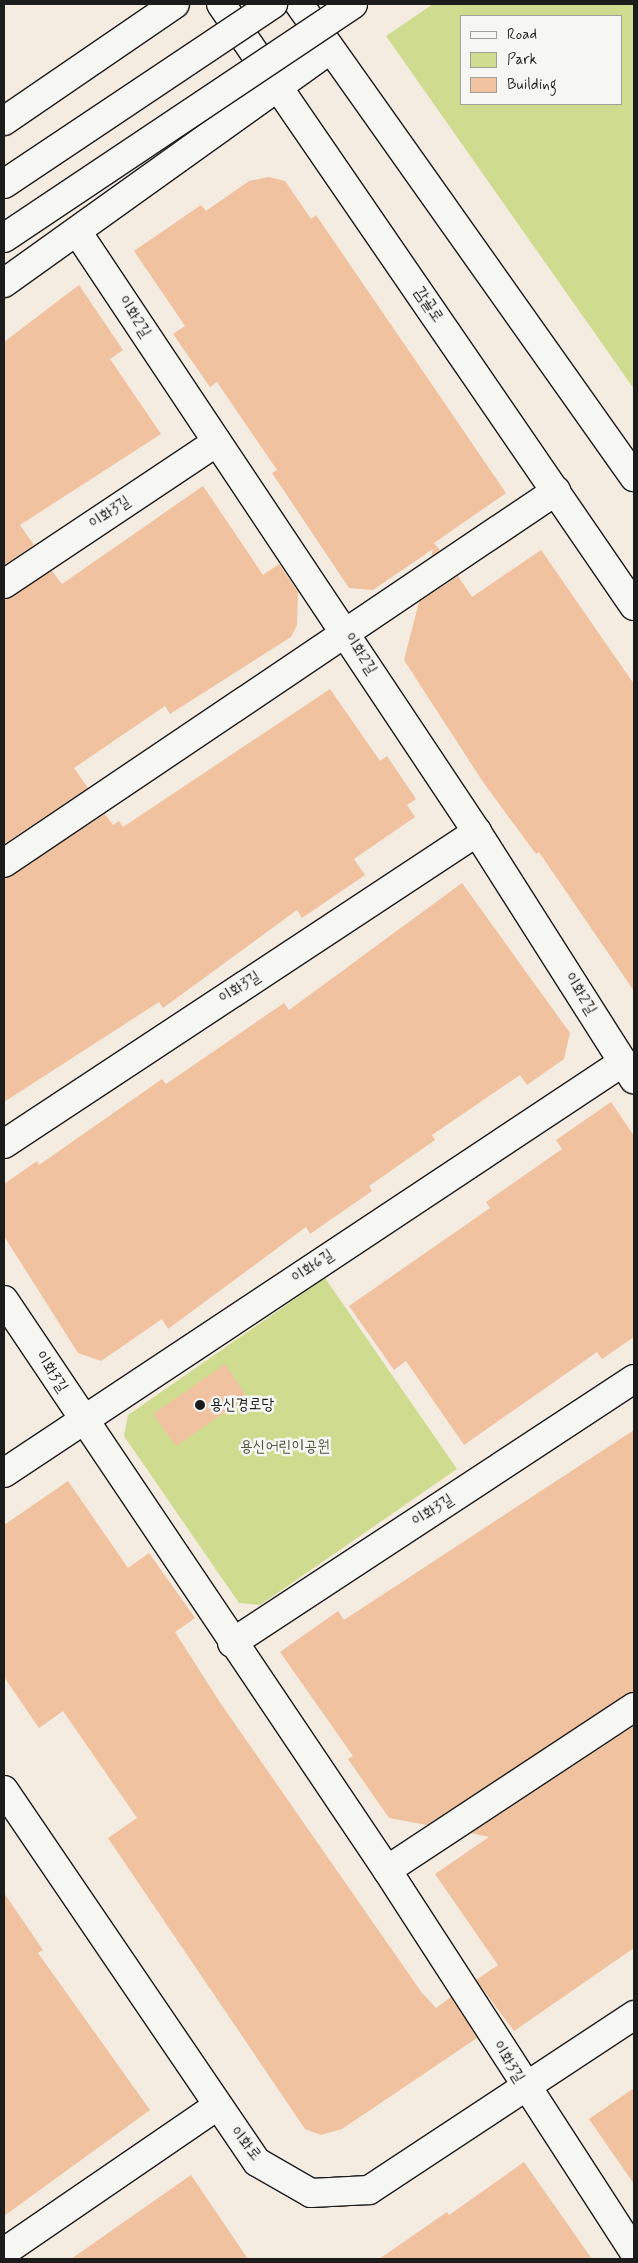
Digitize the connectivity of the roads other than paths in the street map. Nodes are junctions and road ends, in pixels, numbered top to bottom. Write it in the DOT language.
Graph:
graph roads {
  1 [pos="175,4"];
  2 [pos="221,4"];
  3 [pos="272,4"];
  4 [pos="299,4"];
  5 [pos="353,4"];
  6 [pos="330,50"];
  7 [pos="278,86"];
  8 [pos="4,121"];
  9 [pos="4,184"];
  10 [pos="78,233"];
  11 [pos="4,238"];
  12 [pos="4,283"];
  13 [pos="217,442"];
  14 [pos="634,477"];
  15 [pos="556,491"];
  16 [pos="4,584"];
  17 [pos="634,606"];
  18 [pos="348,635"];
  19 [pos="477,832"];
  20 [pos="4,863"];
  21 [pos="628,1070"];
  22 [pos="4,1144"];
  23 [pos="4,1300"];
  24 [pos="634,1379"];
  25 [pos="82,1420"];
  26 [pos="4,1473"];
  27 [pos="232,1644"];
  28 [pos="634,1708"];
  29 [pos="4,1790"];
  30 [pos="387,1870"];
  31 [pos="634,2016"];
  32 [pos="525,2089"];
  33 [pos="216,2107"];
  34 [pos="4,2252"];
  35 [pos="634,2252"];
  1 -- 8 [label="street"];
  2 -- 7 [label="street, 감골로"];
  3 -- 9 [label="street, bridge"];
  4 -- 6 [label="street"];
  5 -- 11 [label="street, bridge"];
  6 -- 7 [label="street"];
  6 -- 14 [label="street"];
  7 -- 10 [label="street"];
  7 -- 15 [label="street, 감골로"];
  10 -- 12 [label="street"];
  10 -- 13 [label="street, 이화2길"];
  13 -- 16 [label="street, 이화3길"];
  13 -- 18 [label="street, 이화2길"];
  15 -- 17 [label="street, 감골로"];
  15 -- 18 [label="street"];
  18 -- 19 [label="street, 이화2길"];
  18 -- 20 [label="street"];
  19 -- 21 [label="street, 이화2길"];
  19 -- 22 [label="street, 이화3길"];
  21 -- 25 [label="street, 이화6길"];
  23 -- 25 [label="street, 이화3길"];
  24 -- 27 [label="street, 이화3길"];
  25 -- 26 [label="street, 이화6길"];
  25 -- 27 [label="street, 이화3길"];
  27 -- 30 [label="street, 이화3길"];
  28 -- 30 [label="street"];
  29 -- 33 [label="street, 이화로"];
  30 -- 32 [label="street, 이화3길"];
  31 -- 32 [label="street, 이화로"];
  32 -- 33 [label="street, 이화로"];
  32 -- 35 [label="street, 이화3길"];
  33 -- 34 [label="street"];
}
